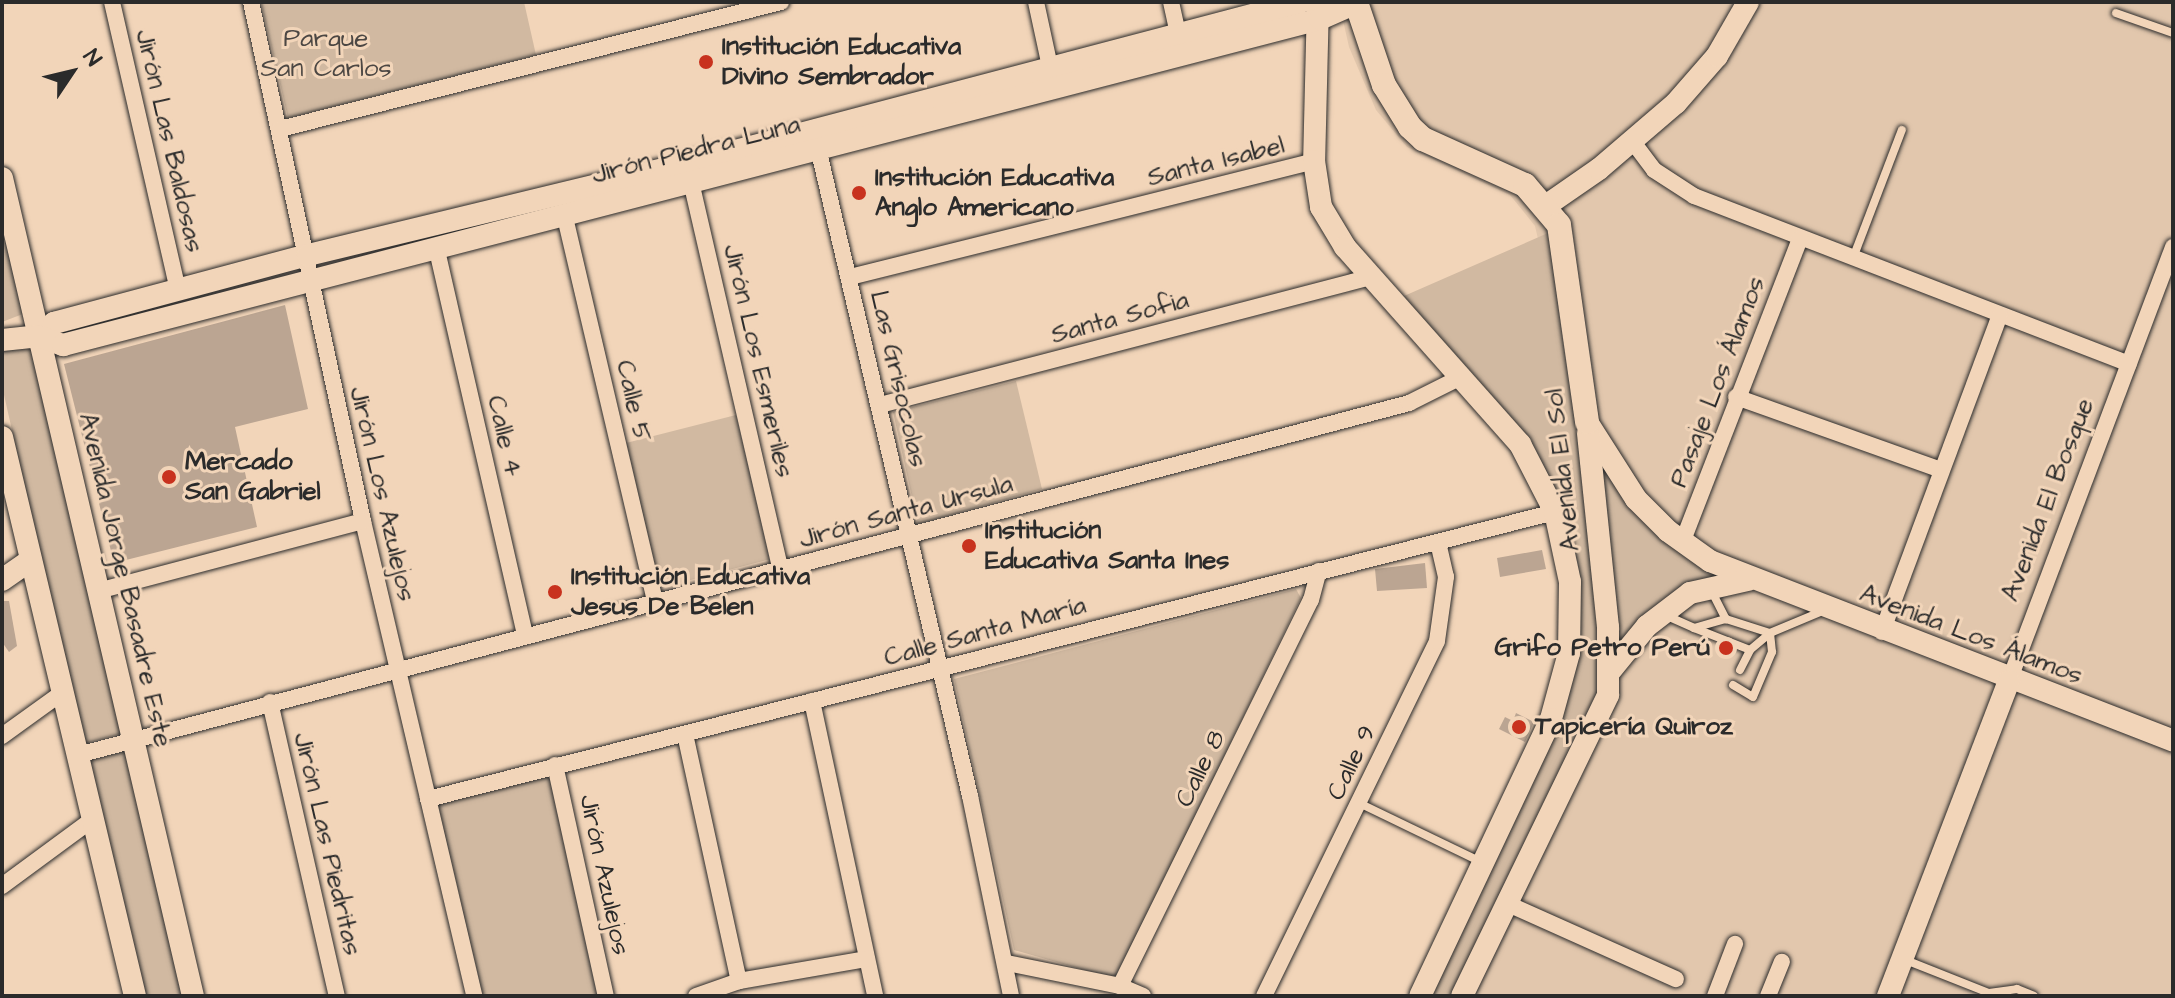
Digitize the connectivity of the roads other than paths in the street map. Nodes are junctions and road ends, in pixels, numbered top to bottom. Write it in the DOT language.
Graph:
graph roads {
  1 [pos="112,2"];
  2 [pos="251,2"];
  3 [pos="781,2"];
  4 [pos="1036,2"];
  5 [pos="1171,2"];
  6 [pos="1301,2"];
  7 [pos="1353,2"];
  8 [pos="1748,2"];
  9 [pos="1319,10"];
  10 [pos="2116,13"];
  11 [pos="2173,33"];
  12 [pos="1180,42"];
  13 [pos="1050,67"];
  14 [pos="280,129"];
  15 [pos="1902,130"];
  16 [pos="1633,142"];
  17 [pos="818,148"];
  18 [pos="1314,161"];
  19 [pos="689,172"];
  20 [pos="2,178"];
  21 [pos="1547,205"];
  22 [pos="564,213"];
  23 [pos="1800,238"];
  24 [pos="436,246"];
  25 [pos="2173,247"];
  26 [pos="308,255"];
  27 [pos="1853,258"];
  28 [pos="850,277"];
  29 [pos="1371,277"];
  30 [pos="310,279"];
  31 [pos="178,290"];
  32 [pos="2000,315"];
  33 [pos="38,336"];
  34 [pos="2,340"];
  35 [pos="2129,364"];
  36 [pos="1463,376"];
  37 [pos="1736,397"];
  38 [pos="880,405"];
  39 [pos="1587,422"];
  40 [pos="2,437"];
  41 [pos="1941,470"];
  42 [pos="1555,512"];
  43 [pos="363,521"];
  44 [pos="909,537"];
  45 [pos="1438,542"];
  46 [pos="1682,543"];
  47 [pos="31,560"];
  48 [pos="781,570"];
  49 [pos="1319,571"];
  50 [pos="2,580"];
  51 [pos="1750,580"];
  52 [pos="1709,585"];
  53 [pos="98,591"];
  54 [pos="655,601"];
  55 [pos="1826,610"];
  56 [pos="1661,613"];
  57 [pos="1726,619"];
  58 [pos="1694,628"];
  59 [pos="1882,632"];
  60 [pos="1770,633"];
  61 [pos="525,636"];
  62 [pos="1750,650"];
  63 [pos="397,667"];
  64 [pos="940,668"];
  65 [pos="1611,670"];
  66 [pos="1740,670"];
  67 [pos="2009,681"];
  68 [pos="1733,685"];
  69 [pos="63,692"];
  70 [pos="812,701"];
  71 [pos="270,702"];
  72 [pos="685,734"];
  73 [pos="2,736"];
  74 [pos="135,740"];
  75 [pos="2173,741"];
  76 [pos="78,755"];
  77 [pos="555,765"];
  78 [pos="428,799"];
  79 [pos="1359,803"];
  80 [pos="93,819"];
  81 [pos="1484,863"];
  82 [pos="2,886"];
  83 [pos="1508,904"];
  84 [pos="1735,944"];
  85 [pos="867,959"];
  86 [pos="1902,959"];
  87 [pos="1782,962"];
  88 [pos="1007,963"];
  89 [pos="1676,979"];
  90 [pos="739,981"];
  91 [pos="1120,986"];
  92 [pos="131,994"];
  93 [pos="193,996"];
  94 [pos="337,996"];
  95 [pos="474,996"];
  96 [pos="606,996"];
  97 [pos="696,996"];
  98 [pos="875,996"];
  99 [pos="1011,996"];
  100 [pos="1143,996"];
  101 [pos="1264,996"];
  102 [pos="1420,996"];
  103 [pos="1462,996"];
  104 [pos="1715,996"];
  105 [pos="1768,996"];
  106 [pos="1888,996"];
  107 [pos="2034,996"];
  1 -- 31 [label="street, Jirón Las Baldosas"];
  2 -- 14 [label="street, Jirón Los Azulejos"];
  3 -- 14 [label="street"];
  4 -- 13 [label="street"];
  5 -- 12 [label="street"];
  6 -- 12 [label="main road, Jirón Piedra Luna"];
  7 -- 9 [label="main road, Jirón Piedra Luna"];
  7 -- 21 [label="main road, Avenida El Sol"];
  8 -- 16 [label="main road"];
  9 -- 12 [label="main road, Jirón Piedra Luna"];
  9 -- 18 [label="main road, Avenida El Sol"];
  10 -- 11 [label="lane"];
  12 -- 13 [label="main road, Jirón Piedra Luna"];
  12 -- 17 [label="main road, Jirón Piedra Luna"];
  13 -- 19 [label="main road, Jirón Piedra Luna"];
  14 -- 26 [label="street, Jirón Los Azulejos"];
  15 -- 27 [label="lane"];
  16 -- 21 [label="main road"];
  16 -- 23 [label="street"];
  17 -- 19 [label="main road, Jirón Piedra Luna"];
  17 -- 28 [label="street, Las Grisocolas"];
  18 -- 28 [label="street, Santa Isabel"];
  18 -- 29 [label="main road, Avenida El Sol"];
  19 -- 22 [label="main road, Jirón Piedra Luna"];
  19 -- 26 [label="main road, Jirón Piedra Luna"];
  19 -- 48 [label="street, Jirón Los Esmeriles"];
  20 -- 33 [label="main road, Avenida Jorge Basadre Este"];
  21 -- 39 [label="main road, Avenida El Sol"];
  22 -- 24 [label="main road, Jirón Piedra Luna"];
  22 -- 54 [label="street, Calle 5"];
  23 -- 27 [label="street"];
  23 -- 37 [label="street, Pasaje Los Álamos"];
  24 -- 30 [label="main road, Jirón Piedra Luna"];
  24 -- 61 [label="street, Calle 4"];
  25 -- 35 [label="street, Avenida El Bosque"];
  26 -- 30 [label="street, Jirón Los Azulejos"];
  26 -- 31 [label="main road, Jirón Piedra Luna"];
  27 -- 32 [label="street"];
  28 -- 38 [label="street, Las Grisocolas"];
  29 -- 36 [label="main road, Avenida El Sol"];
  29 -- 38 [label="street, Santa Sofia"];
  30 -- 33 [label="main road, Jirón Piedra Luna"];
  30 -- 43 [label="street, Jirón Los Azulejos"];
  31 -- 33 [label="main road, Jirón Piedra Luna"];
  32 -- 35 [label="street"];
  32 -- 41 [label="street"];
  33 -- 34 [label="main road, Jirón Piedra Luna"];
  33 -- 53 [label="main road, Avenida Jorge Basadre Este"];
  35 -- 67 [label="street, Avenida El Bosque"];
  36 -- 42 [label="main road, Avenida El Sol"];
  36 -- 44 [label="street, Jirón Santa Ursula"];
  37 -- 41 [label="street"];
  37 -- 46 [label="street, Pasaje Los Álamos"];
  38 -- 44 [label="street, Las Grisocolas"];
  39 -- 46 [label="main road, Avenida Los Álamos"];
  39 -- 65 [label="main road, Avenida El Sol"];
  40 -- 47 [label="main road"];
  41 -- 59 [label="street"];
  42 -- 45 [label="street, Calle Santa María"];
  42 -- 81 [label="main road, Avenida El Sol"];
  43 -- 53 [label="street"];
  43 -- 63 [label="street, Jirón Los Azulejos"];
  44 -- 48 [label="street, Jirón Santa Ursula"];
  44 -- 64 [label="street, Las Grisocolas"];
  45 -- 49 [label="street, Calle Santa María"];
  45 -- 79 [label="street, Calle 9"];
  46 -- 51 [label="main road, Avenida Los Álamos"];
  47 -- 50 [label="main road"];
  47 -- 69 [label="main road"];
  48 -- 54 [label="street, Jirón Santa Ursula"];
  49 -- 64 [label="street, Calle Santa María"];
  49 -- 91 [label="street, Calle 8"];
  51 -- 52 [label="main road, Avenida Los Álamos"];
  51 -- 55 [label="main road, Avenida Los Álamos"];
  52 -- 56 [label="main road, Avenida Los Álamos"];
  52 -- 57 [label="lane"];
  53 -- 74 [label="main road, Avenida Jorge Basadre Este"];
  54 -- 61 [label="street, Jirón Santa Ursula"];
  55 -- 59 [label="main road, Avenida Los Álamos"];
  55 -- 60 [label="lane"];
  56 -- 58 [label="lane"];
  56 -- 65 [label="main road, Avenida Los Álamos"];
  57 -- 58 [label="lane"];
  57 -- 60 [label="lane"];
  58 -- 62 [label="lane"];
  59 -- 67 [label="main road, Avenida Los Álamos"];
  60 -- 62 [label="lane"];
  60 -- 68 [label="lane"];
  61 -- 63 [label="street, Jirón Santa Ursula"];
  62 -- 66 [label="lane"];
  63 -- 71 [label="street, Jirón Santa Ursula"];
  63 -- 78 [label="street, Jirón Los Azulejos"];
  64 -- 70 [label="street, Calle Santa María"];
  64 -- 88 [label="street, Las Grisocolas"];
  65 -- 83 [label="main road, Avenida El Sol"];
  67 -- 75 [label="main road, Avenida Los Álamos"];
  67 -- 86 [label="main road, Avenida El Bosque"];
  69 -- 73 [label="street"];
  69 -- 76 [label="main road"];
  70 -- 72 [label="street, Calle Santa María"];
  70 -- 85 [label="street"];
  71 -- 74 [label="street, Jirón Santa Ursula"];
  71 -- 94 [label="street, Jirón Las Piedritas"];
  72 -- 77 [label="street, Calle Santa María"];
  72 -- 90 [label="street"];
  74 -- 76 [label="street, Jirón Santa Ursula"];
  74 -- 93 [label="main road, Avenida Jorge Basadre Este"];
  76 -- 80 [label="main road"];
  77 -- 78 [label="street, Calle Santa María"];
  77 -- 96 [label="street, Jirón Azulejos"];
  78 -- 95 [label="street, Jirón Los Azulejos"];
  79 -- 81 [label="lane"];
  79 -- 101 [label="street, Calle 9"];
  80 -- 82 [label="street"];
  80 -- 92 [label="main road"];
  81 -- 102 [label="main road, Avenida El Sol"];
  83 -- 89 [label="street"];
  83 -- 103 [label="main road, Avenida El Sol"];
  84 -- 104 [label="street"];
  85 -- 90 [label="street"];
  85 -- 98 [label="street"];
  86 -- 106 [label="main road, Avenida El Bosque"];
  86 -- 107 [label="lane"];
  87 -- 105 [label="street"];
  88 -- 91 [label="street"];
  88 -- 99 [label="street, Las Grisocolas"];
  90 -- 97 [label="street"];
  91 -- 100 [label="street"];
}
